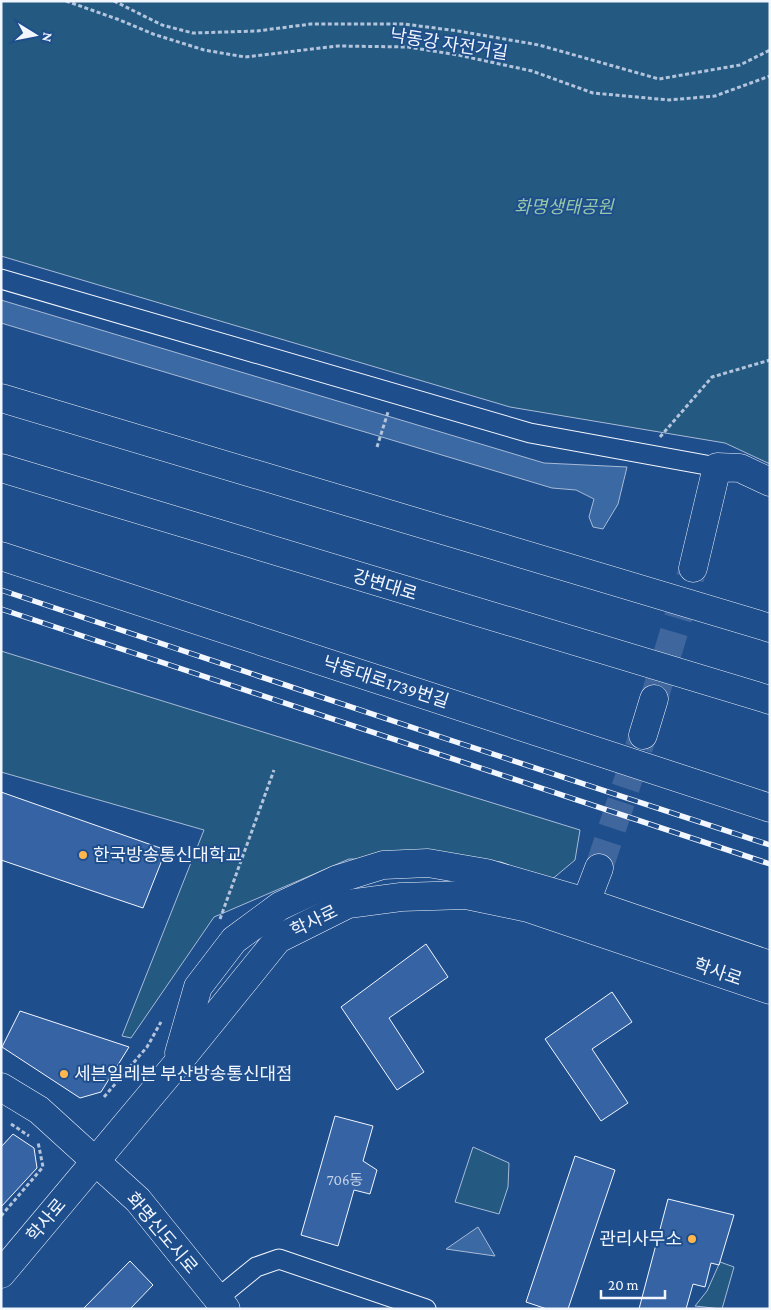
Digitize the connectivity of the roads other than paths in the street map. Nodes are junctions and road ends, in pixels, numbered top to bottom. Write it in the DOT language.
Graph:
graph roads {
  1 [pos="1,279"];
  2 [pos="1,398"];
  3 [pos="717,466"];
  4 [pos="1,468"];
  5 [pos="770,482"];
  6 [pos="1,556"];
  7 [pos="693,568"];
  8 [pos="770,628"];
  9 [pos="654,699"];
  10 [pos="770,700"];
  11 [pos="644,735"];
  12 [pos="770,808"];
  13 [pos="599,868"];
  14 [pos="586,902"];
  15 [pos="770,965"];
  16 [pos="770,990"];
  17 [pos="176,1065"];
  18 [pos="1,1087"];
  19 [pos="95,1162"];
  20 [pos="1,1274"];
  21 [pos="222,1304"];
  22 [pos="426,1309"];
  1 -- 3 [label="street"];
  2 -- 8 [label="main road"];
  3 -- 5 [label="main road"];
  3 -- 7 [label="main road"];
  4 -- 10 [label="main road, 강변대로"];
  6 -- 12 [label="main road, 낙동대로1739번길"];
  9 -- 11 [label="main road"];
  13 -- 14 [label="main road"];
  14 -- 15 [label="main road"];
  14 -- 17 [label="main road"];
  16 -- 17 [label="main road, 학사로"];
  17 -- 19 [label="main road, 학사로"];
  18 -- 19 [label="main road, 화명신도시로"];
  19 -- 20 [label="main road, 학사로"];
  19 -- 21 [label="main road, 화명신도시로"];
  21 -- 22 [label="street"];
}
